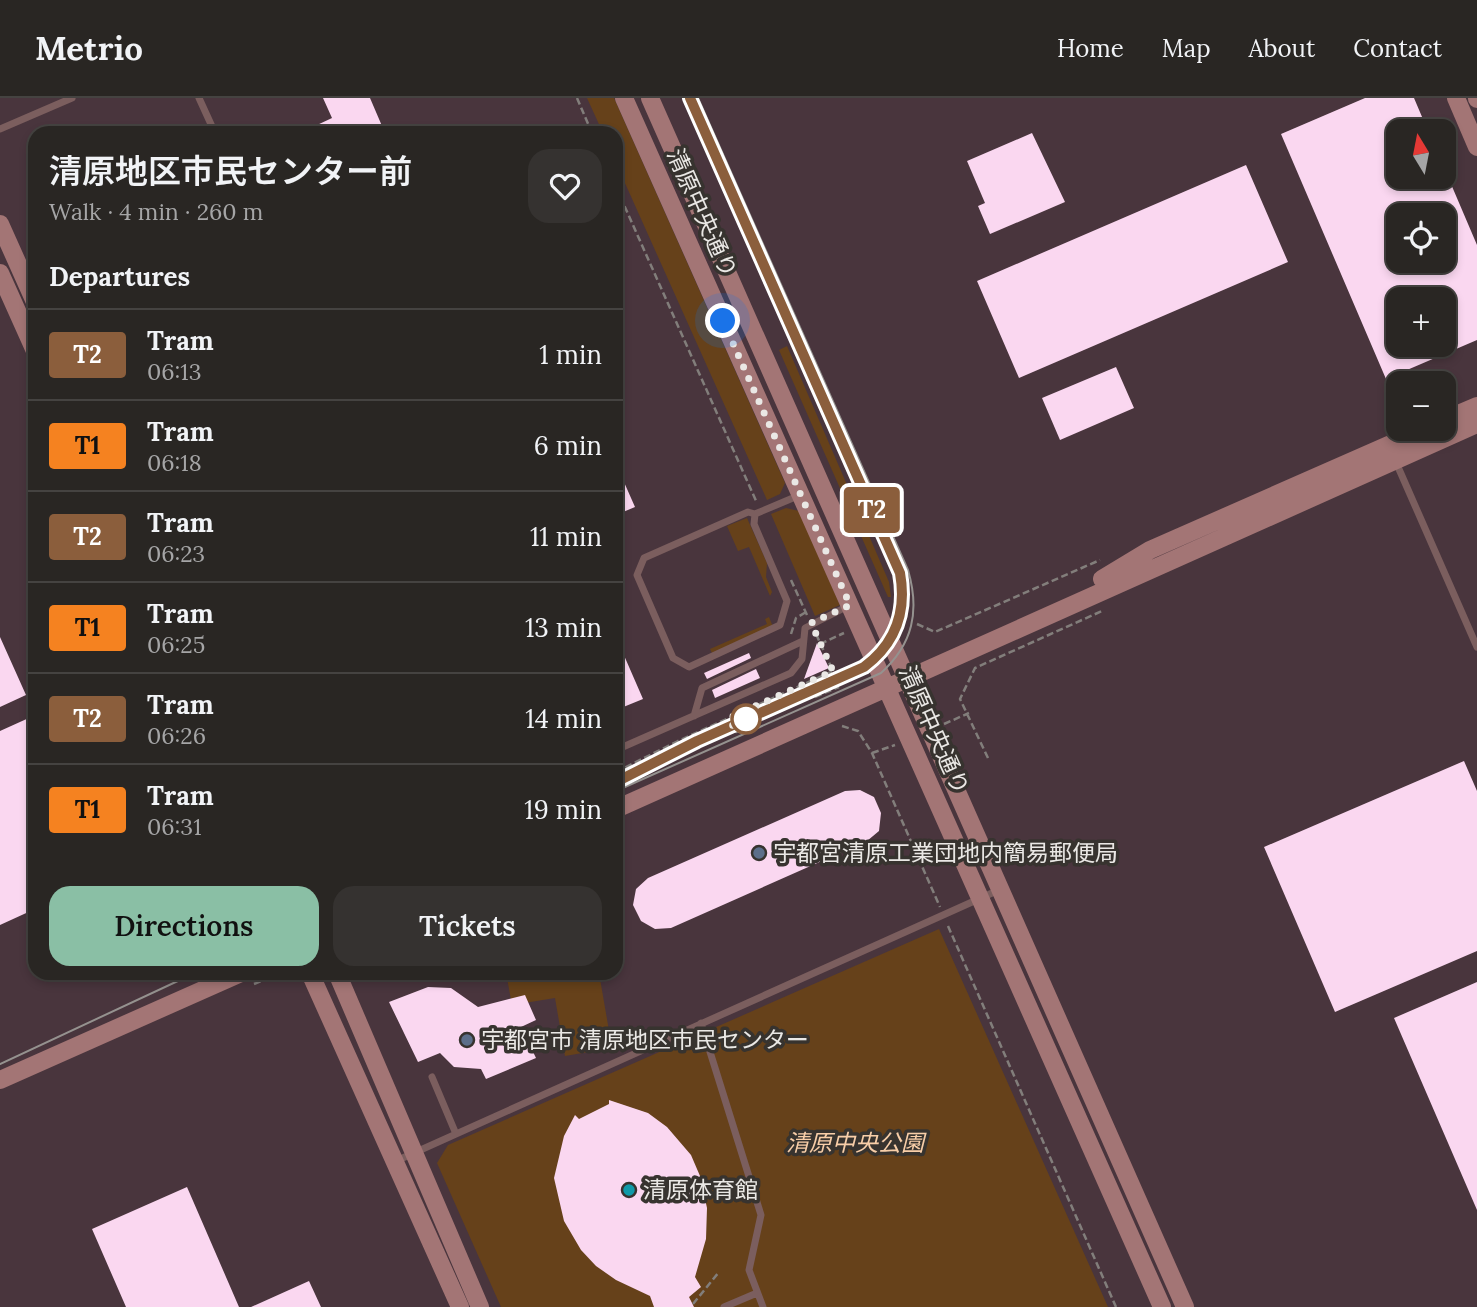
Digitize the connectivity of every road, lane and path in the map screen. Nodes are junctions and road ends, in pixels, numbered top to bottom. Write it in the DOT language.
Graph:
graph roads {
  1 [pos="72,98"];
  2 [pos="199,98"];
  3 [pos="577,98"];
  4 [pos="624,98"];
  5 [pos="650,98"];
  6 [pos="1455,98"];
  7 [pos="212,126"];
  8 [pos="589,126"];
  9 [pos="0,129"];
  10 [pos="1477,147"];
  11 [pos="623,203"];
  12 [pos="0,224"];
  13 [pos="0,273"];
  14 [pos="28,286"];
  15 [pos="28,335"];
  16 [pos="1477,406"];
  17 [pos="1456,415"];
  18 [pos="1477,424"];
  19 [pos="1398,441"];
  20 [pos="1395,460"];
  21 [pos="801,495"];
  22 [pos="758,513"];
  23 [pos="1106,557"];
  24 [pos="789,576"];
  25 [pos="850,605"];
  26 [pos="1106,609"];
  27 [pos="1040,618"];
  28 [pos="811,623"];
  29 [pos="917,624"];
  30 [pos="851,631"];
  31 [pos="803,641"];
  32 [pos="820,644"];
  33 [pos="1477,647"];
  34 [pos="907,678"];
  35 [pos="839,687"];
  36 [pos="888,687"];
  37 [pos="815,697"];
  38 [pos="969,713"];
  39 [pos="694,716"];
  40 [pos="729,718"];
  41 [pos="757,722"];
  42 [pos="941,726"];
  43 [pos="859,732"];
  44 [pos="900,743"];
  45 [pos="623,747"];
  46 [pos="872,753"];
  47 [pos="989,758"];
  48 [pos="623,769"];
  49 [pos="623,805"];
  50 [pos="1002,889"];
  51 [pos="982,898"];
  52 [pos="944,915"];
  53 [pos="225,980"];
  54 [pos="314,980"];
  55 [pos="340,980"];
  56 [pos="701,1023"];
  57 [pos="432,1077"];
  58 [pos="0,1080"];
  59 [pos="456,1134"];
  60 [pos="404,1158"];
  61 [pos="719,1272"];
  62 [pos="757,1293"];
  63 [pos="693,1304"];
  64 [pos="460,1307"];
  65 [pos="480,1307"];
  66 [pos="724,1307"];
  67 [pos="763,1307"];
  68 [pos="1116,1307"];
  69 [pos="1162,1307"];
  70 [pos="1185,1307"];
  1 -- 9 [label="lane"];
  2 -- 7 [label="lane"];
  3 -- 8 [label="path"];
  4 -- 21 [label="street, 清原中央通り"];
  5 -- 34 [label="street, 清原中央通り"];
  6 -- 10 [label="street"];
  11 -- 22 [label="path"];
  12 -- 14 [label="street"];
  13 -- 15 [label="street"];
  16 -- 17 [label="street"];
  18 -- 20 [label="street"];
  19 -- 27 [label="street"];
  20 -- 27 [label="street"];
  20 -- 33 [label="lane"];
  21 -- 22 [label="lane"];
  21 -- 25 [label="street, 清原中央通り"];
  22 -- 22 [label="lane"];
  23 -- 29 [label="path"];
  24 -- 28 [label="path"];
  25 -- 28 [label="lane"];
  25 -- 36 [label="street, 清原中央通り"];
  26 -- 38 [label="path"];
  27 -- 34 [label="street"];
  28 -- 31 [label="lane"];
  28 -- 32 [label="path"];
  30 -- 32 [label="path"];
  31 -- 39 [label="lane"];
  31 -- 39 [label="lane"];
  32 -- 40 [label="path"];
  34 -- 36 [label="street"];
  34 -- 50 [label="street, 清原中央通り"];
  35 -- 37 [label="path"];
  36 -- 49 [label="street"];
  36 -- 51 [label="street, 清原中央通り"];
  38 -- 42 [label="path"];
  38 -- 47 [label="path"];
  39 -- 45 [label="lane"];
  40 -- 41 [label="path"];
  40 -- 48 [label="path"];
  43 -- 46 [label="path"];
  44 -- 46 [label="path"];
  46 -- 52 [label="path"];
  50 -- 51 [label="lane"];
  50 -- 70 [label="street, 清原中央通り"];
  51 -- 52 [label="lane"];
  51 -- 69 [label="street, 清原中央通り"];
  52 -- 56 [label="lane"];
  52 -- 68 [label="path"];
  53 -- 58 [label="street"];
  54 -- 60 [label="street"];
  55 -- 60 [label="street"];
  56 -- 59 [label="lane"];
  56 -- 62 [label="lane"];
  57 -- 59 [label="lane"];
  59 -- 60 [label="lane"];
  60 -- 64 [label="street"];
  60 -- 65 [label="street"];
  61 -- 63 [label="path"];
  62 -- 66 [label="lane"];
  62 -- 67 [label="lane"];
}
